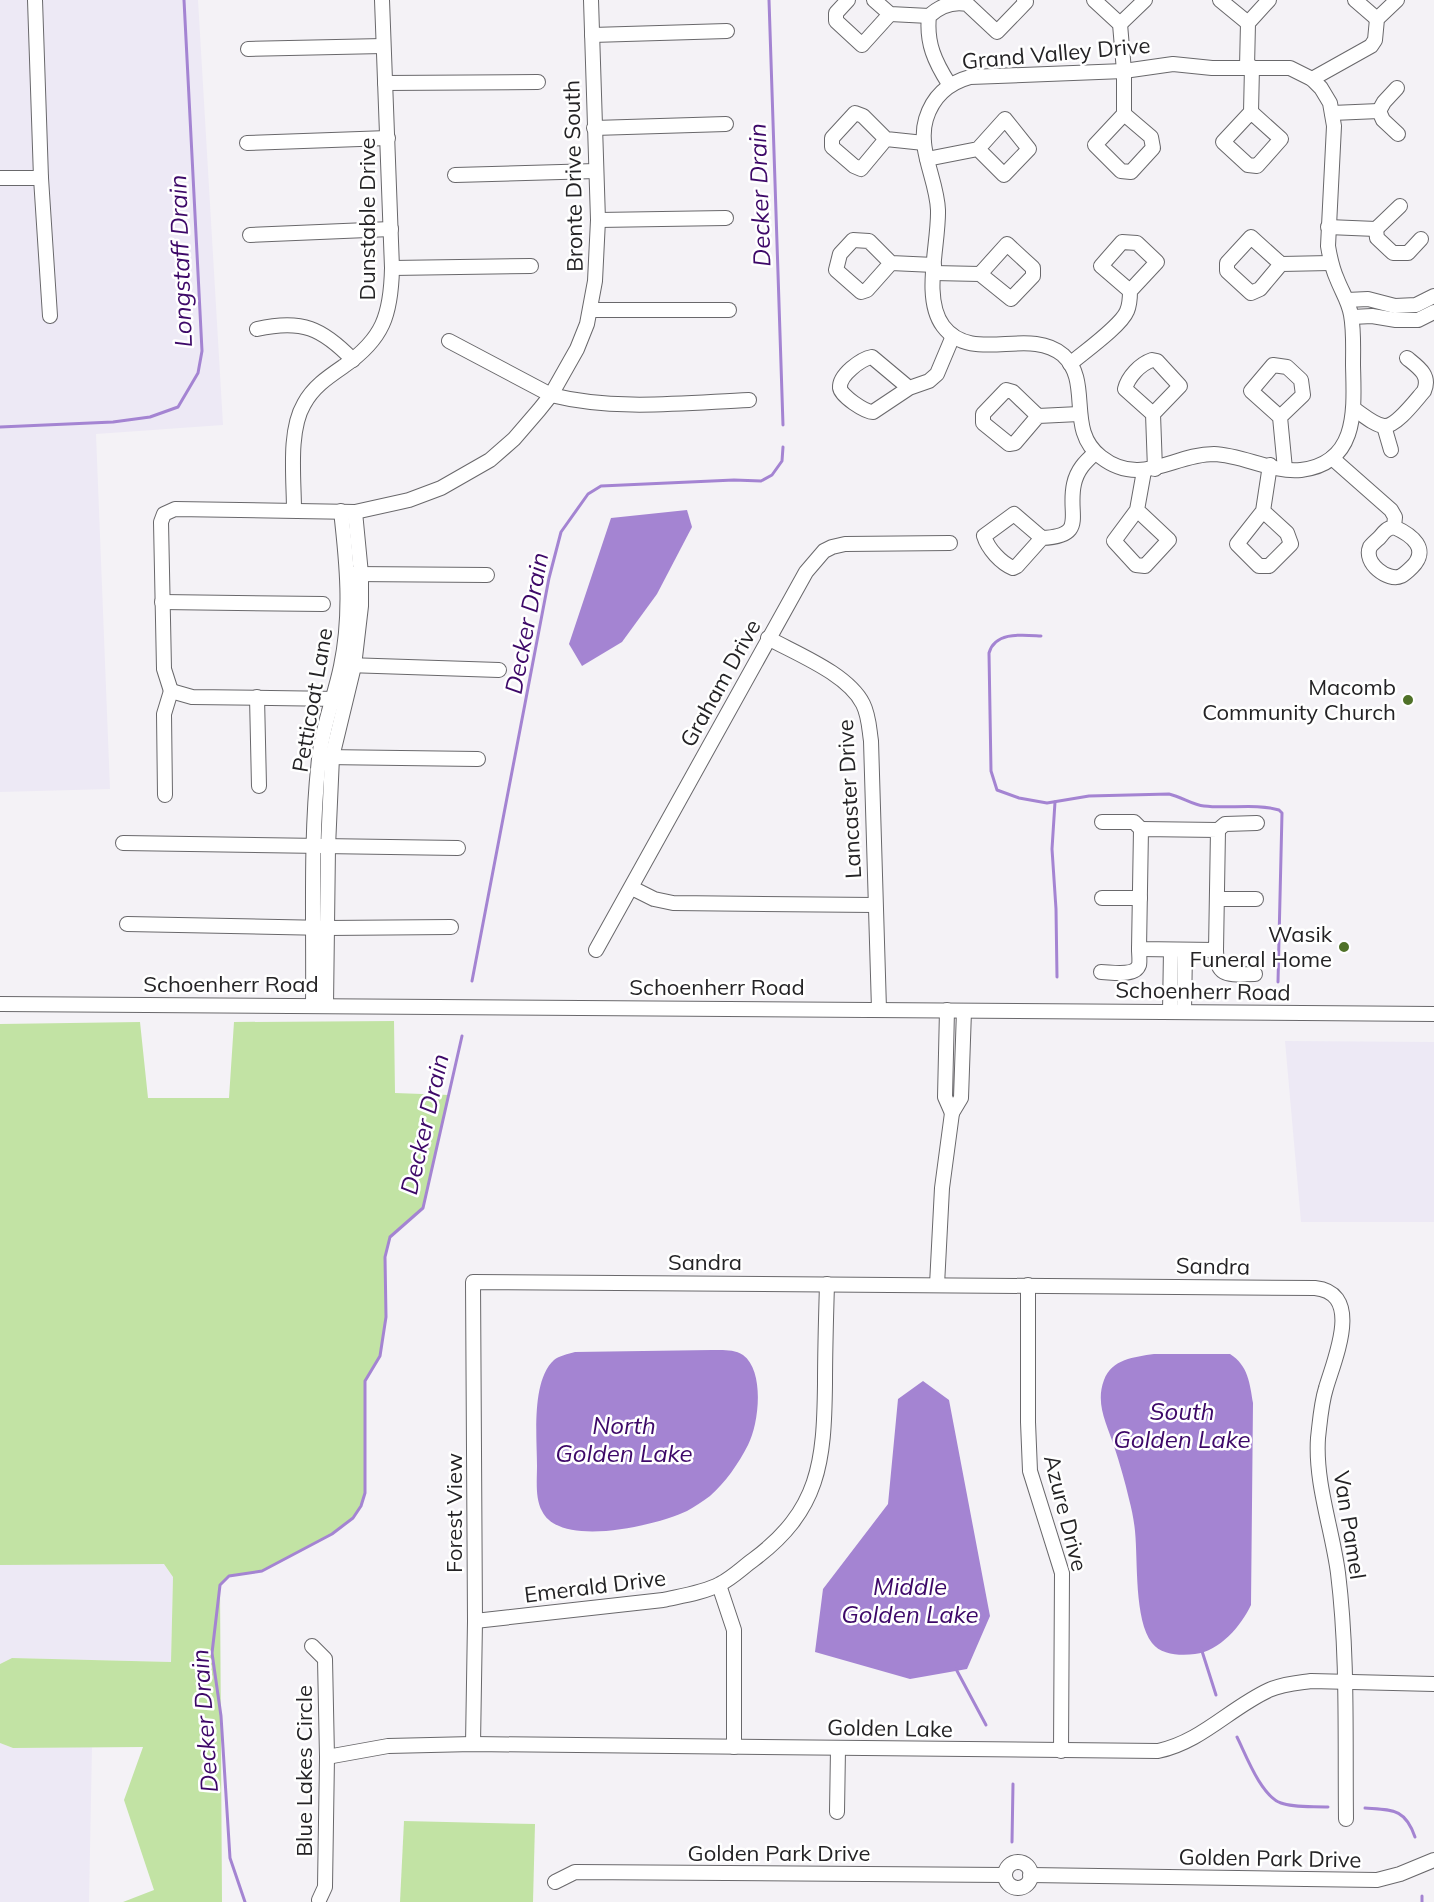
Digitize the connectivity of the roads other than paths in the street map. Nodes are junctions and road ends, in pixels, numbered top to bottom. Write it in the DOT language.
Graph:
graph roads {
  1 [pos="34,0"];
  2 [pos="382,0"];
  3 [pos="591,0"];
  4 [pos="848,0"];
  5 [pos="874,0"];
  6 [pos="1024,0"];
  7 [pos="1094,0"];
  8 [pos="1145,0"];
  9 [pos="1220,0"];
  10 [pos="1269,0"];
  11 [pos="1355,0"];
  12 [pos="1397,0"];
  13 [pos="969,2"];
  14 [pos="890,14"];
  15 [pos="929,16"];
  16 [pos="1377,19"];
  17 [pos="1248,23"];
  18 [pos="1120,24"];
  19 [pos="727,31"];
  20 [pos="592,35"];
  21 [pos="382,46"];
  22 [pos="248,49"];
  23 [pos="1249,67"];
  24 [pos="1124,71"];
  25 [pos="1312,79"];
  26 [pos="538,82"];
  27 [pos="385,83"];
  28 [pos="949,84"];
  29 [pos="1397,88"];
  30 [pos="1378,111"];
  31 [pos="1251,112"];
  32 [pos="1332,113"];
  33 [pos="1124,114"];
  34 [pos="726,124"];
  35 [pos="594,128"];
  36 [pos="1398,134"];
  37 [pos="388,138"];
  38 [pos="886,140"];
  39 [pos="924,142"];
  40 [pos="247,143"];
  41 [pos="978,149"];
  42 [pos="927,159"];
  43 [pos="596,171"];
  44 [pos="454,175"];
  45 [pos="0,178"];
  46 [pos="41,178"];
  47 [pos="1400,206"];
  48 [pos="726,218"];
  49 [pos="598,220"];
  50 [pos="1329,227"];
  51 [pos="391,229"];
  52 [pos="1376,229"];
  53 [pos="250,235"];
  54 [pos="1421,239"];
  55 [pos="891,262"];
  56 [pos="1330,263"];
  57 [pos="1281,264"];
  58 [pos="531,266"];
  59 [pos="392,268"];
  60 [pos="934,269"];
  61 [pos="980,274"];
  62 [pos="1130,291"];
  63 [pos="1434,296"];
  64 [pos="1347,300"];
  65 [pos="1416,305"];
  66 [pos="590,310"];
  67 [pos="729,310"];
  68 [pos="1434,312"];
  69 [pos="50,316"];
  70 [pos="1352,317"];
  71 [pos="1418,320"];
  72 [pos="257,329"];
  73 [pos="953,336"];
  74 [pos="449,341"];
  75 [pos="1407,358"];
  76 [pos="353,360"];
  77 [pos="1070,364"];
  78 [pos="909,388"];
  79 [pos="551,395"];
  80 [pos="749,400"];
  81 [pos="1354,409"];
  82 [pos="1079,414"];
  83 [pos="1153,414"];
  84 [pos="1038,416"];
  85 [pos="1280,417"];
  86 [pos="1384,426"];
  87 [pos="1391,450"];
  88 [pos="1095,453"];
  89 [pos="1332,458"];
  90 [pos="1270,465"];
  91 [pos="1285,469"];
  92 [pos="1149,470"];
  93 [pos="294,510"];
  94 [pos="1137,510"];
  95 [pos="1263,511"];
  96 [pos="348,512"];
  97 [pos="1394,527"];
  98 [pos="1042,538"];
  99 [pos="950,543"];
  100 [pos="354,574"];
  101 [pos="487,575"];
  102 [pos="162,602"];
  103 [pos="323,604"];
  104 [pos="768,638"];
  105 [pos="348,665"];
  106 [pos="499,670"];
  107 [pos="171,691"];
  108 [pos="257,697"];
  109 [pos="340,699"];
  110 [pos="325,757"];
  111 [pos="478,759"];
  112 [pos="259,786"];
  113 [pos="165,795"];
  114 [pos="1102,822"];
  115 [pos="1257,824"];
  116 [pos="1141,829"];
  117 [pos="1218,830"];
  118 [pos="123,843"];
  119 [pos="321,846"];
  120 [pos="458,848"];
  121 [pos="632,888"];
  122 [pos="1102,898"];
  123 [pos="1140,898"];
  124 [pos="1216,899"];
  125 [pos="1256,899"];
  126 [pos="875,905"];
  127 [pos="127,924"];
  128 [pos="451,927"];
  129 [pos="320,928"];
  130 [pos="1139,949"];
  131 [pos="597,950"];
  132 [pos="1178,950"];
  133 [pos="1216,950"];
  134 [pos="1101,972"];
  135 [pos="1255,974"];
  136 [pos="0,1004"];
  137 [pos="319,1005"];
  138 [pos="879,1009"];
  139 [pos="946,1010"];
  140 [pos="964,1011"];
  141 [pos="1177,1012"];
  142 [pos="1434,1014"];
  143 [pos="952,1113"];
  144 [pos="473,1282"];
  145 [pos="826,1284"];
  146 [pos="937,1285"];
  147 [pos="1028,1285"];
  148 [pos="1336,1354"];
  149 [pos="719,1585"];
  150 [pos="475,1622"];
  151 [pos="312,1646"];
  152 [pos="1345,1682"];
  153 [pos="1434,1684"];
  154 [pos="473,1744"];
  155 [pos="734,1747"];
  156 [pos="838,1749"];
  157 [pos="1061,1751"];
  158 [pos="327,1756"];
  159 [pos="837,1812"];
  160 [pos="1346,1818"];
  161 [pos="1434,1860"];
  162 [pos="555,1882"];
  163 [pos="319,1900"];
  1 -- 46 [label="street"];
  2 -- 21 [label="street, Dunstable Drive"];
  3 -- 20 [label="street, Bronte Drive South"];
  4 -- 14 [label="street"];
  5 -- 14 [label="street"];
  6 -- 13 [label="street"];
  7 -- 18 [label="street"];
  8 -- 18 [label="street"];
  9 -- 17 [label="street"];
  10 -- 17 [label="street"];
  11 -- 16 [label="street"];
  12 -- 16 [label="street"];
  13 -- 15 [label="street"];
  14 -- 15 [label="street"];
  15 -- 28 [label="street"];
  16 -- 25 [label="street"];
  17 -- 23 [label="street"];
  18 -- 24 [label="street"];
  19 -- 20 [label="street"];
  20 -- 35 [label="street, Bronte Drive South"];
  21 -- 22 [label="street"];
  21 -- 27 [label="street, Dunstable Drive"];
  23 -- 24 [label="street, Grand Valley Drive"];
  23 -- 25 [label="street, Grand Valley Drive"];
  23 -- 31 [label="street"];
  24 -- 28 [label="street, Grand Valley Drive"];
  24 -- 33 [label="street"];
  25 -- 32 [label="street"];
  26 -- 27 [label="street"];
  27 -- 37 [label="street, Dunstable Drive"];
  28 -- 39 [label="street, Grand Valley Drive"];
  29 -- 30 [label="street"];
  30 -- 32 [label="street"];
  30 -- 36 [label="street"];
  32 -- 50 [label="street"];
  34 -- 35 [label="street"];
  35 -- 43 [label="street, Bronte Drive South"];
  37 -- 40 [label="street"];
  37 -- 51 [label="street, Dunstable Drive"];
  38 -- 39 [label="street"];
  39 -- 42 [label="street, Grand Valley Drive"];
  41 -- 42 [label="street"];
  42 -- 60 [label="street, Grand Valley Drive"];
  43 -- 44 [label="street"];
  43 -- 49 [label="street, Bronte Drive South"];
  45 -- 46 [label="street"];
  46 -- 69 [label="street"];
  47 -- 52 [label="street"];
  48 -- 49 [label="street"];
  49 -- 66 [label="street, Bronte Drive South"];
  50 -- 52 [label="street"];
  50 -- 56 [label="street"];
  51 -- 53 [label="street"];
  51 -- 59 [label="street, Dunstable Drive"];
  52 -- 54 [label="street"];
  55 -- 60 [label="street"];
  56 -- 57 [label="street"];
  56 -- 64 [label="street"];
  58 -- 59 [label="street"];
  59 -- 76 [label="street, Dunstable Drive"];
  60 -- 61 [label="street"];
  60 -- 73 [label="street, Grand Valley Drive"];
  62 -- 77 [label="street"];
  63 -- 65 [label="street"];
  64 -- 65 [label="street"];
  64 -- 70 [label="street"];
  65 -- 71 [label="street"];
  66 -- 67 [label="street"];
  66 -- 79 [label="street, Bronte Drive South"];
  68 -- 71 [label="street"];
  70 -- 71 [label="street"];
  70 -- 81 [label="street"];
  72 -- 76 [label="street"];
  73 -- 77 [label="street"];
  73 -- 78 [label="street"];
  74 -- 79 [label="street"];
  75 -- 86 [label="street"];
  76 -- 93 [label="street, Dunstable Drive"];
  77 -- 82 [label="street"];
  78 -- 78 [label="street"];
  79 -- 80 [label="street"];
  79 -- 96 [label="street, Bronte Drive South"];
  81 -- 86 [label="street"];
  81 -- 89 [label="street"];
  82 -- 84 [label="street"];
  82 -- 88 [label="street"];
  83 -- 92 [label="street"];
  85 -- 91 [label="street"];
  86 -- 87 [label="street"];
  88 -- 92 [label="street"];
  88 -- 98 [label="street"];
  89 -- 91 [label="street"];
  89 -- 97 [label="street"];
  90 -- 91 [label="street"];
  90 -- 92 [label="street"];
  90 -- 95 [label="street"];
  92 -- 94 [label="street"];
  93 -- 96 [label="street, Bronte Drive South"];
  93 -- 102 [label="street, Bronte Drive South"];
  96 -- 100 [label="street, Petticoat Lane"];
  99 -- 104 [label="street, Graham Drive"];
  100 -- 101 [label="street"];
  100 -- 105 [label="street, Petticoat Lane"];
  102 -- 103 [label="street"];
  102 -- 107 [label="street"];
  104 -- 121 [label="street, Graham Drive"];
  104 -- 126 [label="street, Lancaster Drive"];
  105 -- 106 [label="street"];
  105 -- 109 [label="street, Petticoat Lane"];
  107 -- 108 [label="street"];
  107 -- 113 [label="street"];
  108 -- 109 [label="street"];
  108 -- 112 [label="street"];
  109 -- 110 [label="street, Petticoat Lane"];
  110 -- 111 [label="street"];
  110 -- 119 [label="street, Petticoat Lane"];
  114 -- 116 [label="street"];
  115 -- 117 [label="street"];
  116 -- 117 [label="street"];
  116 -- 123 [label="street"];
  117 -- 124 [label="street"];
  118 -- 119 [label="street"];
  119 -- 120 [label="street"];
  119 -- 129 [label="street, Petticoat Lane"];
  121 -- 126 [label="street"];
  121 -- 131 [label="street, Graham Drive"];
  122 -- 123 [label="street"];
  123 -- 130 [label="street"];
  124 -- 125 [label="street"];
  124 -- 133 [label="street"];
  126 -- 138 [label="street, Lancaster Drive"];
  127 -- 129 [label="street"];
  128 -- 129 [label="street"];
  129 -- 137 [label="street, Petticoat Lane"];
  130 -- 132 [label="street"];
  130 -- 134 [label="street"];
  132 -- 133 [label="street"];
  132 -- 141 [label="street"];
  133 -- 135 [label="street"];
  136 -- 137 [label="street, Schoenherr Road"];
  137 -- 138 [label="street, Schoenherr Road"];
  138 -- 139 [label="street, Schoenherr Road"];
  139 -- 140 [label="street, Schoenherr Road"];
  139 -- 143 [label="street"];
  140 -- 141 [label="street, Schoenherr Road"];
  140 -- 143 [label="street"];
  141 -- 142 [label="street, Schoenherr Road"];
  143 -- 146 [label="street"];
  144 -- 145 [label="street, Sandra"];
  144 -- 150 [label="street, Forest View"];
  145 -- 146 [label="street, Sandra"];
  145 -- 149 [label="street"];
  146 -- 147 [label="street, Sandra"];
  147 -- 148 [label="street, Sandra"];
  147 -- 157 [label="street, Azure Drive"];
  148 -- 152 [label="street, Van Pamel"];
  149 -- 150 [label="street, Emerald Drive"];
  149 -- 155 [label="street"];
  150 -- 154 [label="street, Forest View"];
  151 -- 158 [label="street, Blue Lakes Circle"];
  152 -- 153 [label="street, Golden Lake"];
  152 -- 157 [label="street, Golden Lake"];
  152 -- 160 [label="street, Van Pamel"];
  154 -- 155 [label="street, Golden Lake"];
  154 -- 158 [label="street, Golden Lake"];
  155 -- 156 [label="street, Golden Lake"];
  156 -- 157 [label="street, Golden Lake"];
  156 -- 159 [label="street"];
  158 -- 163 [label="street, Blue Lakes Circle"];
  161 -- 162 [label="street, Golden Park Drive"];
}
